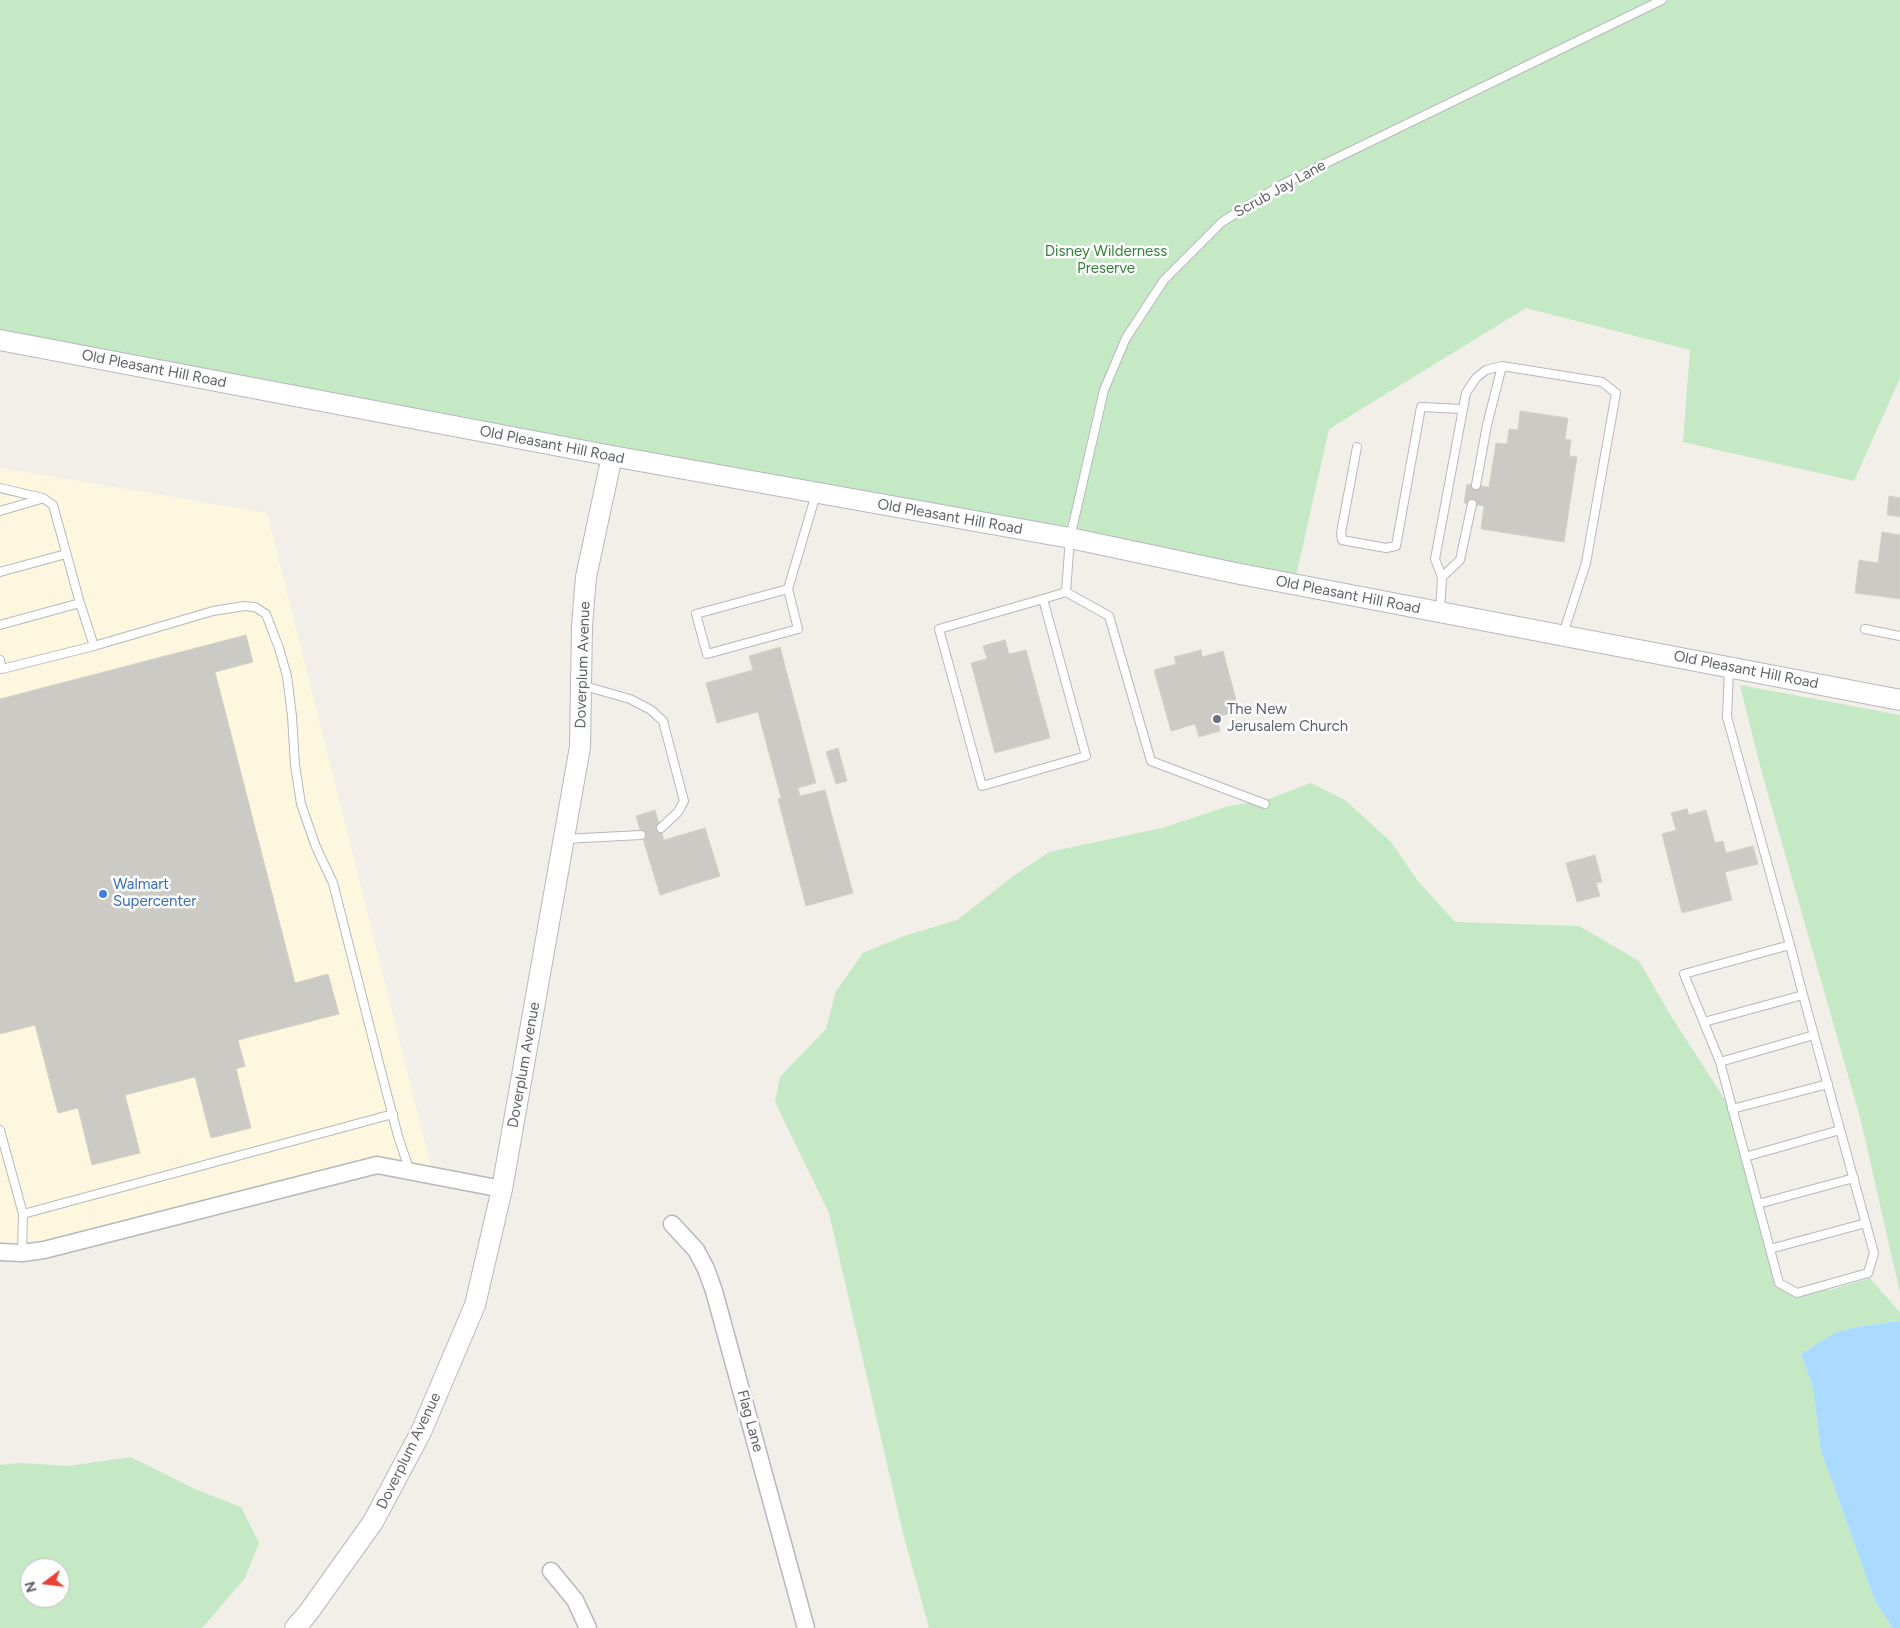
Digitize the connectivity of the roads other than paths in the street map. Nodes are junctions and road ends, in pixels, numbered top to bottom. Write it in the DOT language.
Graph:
graph roads {
  1 [pos="1662,0"];
  2 [pos="0,340"];
  3 [pos="1502,366"];
  4 [pos="1462,409"];
  5 [pos="1356,447"];
  6 [pos="612,456"];
  7 [pos="1476,485"];
  8 [pos="0,488"];
  9 [pos="816,494"];
  10 [pos="43,498"];
  11 [pos="1472,504"];
  12 [pos="0,511"];
  13 [pos="1070,538"];
  14 [pos="66,554"];
  15 [pos="0,572"];
  16 [pos="1442,577"];
  17 [pos="788,589"];
  18 [pos="1066,592"];
  19 [pos="1043,599"];
  20 [pos="80,603"];
  21 [pos="1440,612"];
  22 [pos="0,625"];
  23 [pos="1864,629"];
  24 [pos="1562,636"];
  25 [pos="1900,636"];
  26 [pos="94,646"];
  27 [pos="0,660"];
  28 [pos="1729,667"];
  29 [pos="581,685"];
  30 [pos="1900,700"];
  31 [pos="1265,804"];
  32 [pos="661,828"];
  33 [pos="641,835"];
  34 [pos="564,839"];
  35 [pos="1790,946"];
  36 [pos="1803,995"];
  37 [pos="1704,1022"];
  38 [pos="1814,1034"];
  39 [pos="1720,1062"];
  40 [pos="1828,1084"];
  41 [pos="1732,1109"];
  42 [pos="393,1114"];
  43 [pos="0,1130"];
  44 [pos="1840,1130"];
  45 [pos="1745,1157"];
  46 [pos="410,1172"];
  47 [pos="1854,1178"];
  48 [pos="502,1189"];
  49 [pos="1758,1204"];
  50 [pos="22,1214"];
  51 [pos="672,1224"];
  52 [pos="1866,1224"];
  53 [pos="1770,1249"];
  54 [pos="0,1252"];
  55 [pos="22,1253"];
  56 [pos="550,1571"];
  57 [pos="295,1628"];
  58 [pos="588,1628"];
  59 [pos="806,1628"];
  1 -- 13 [label="lane, Scrub Jay Lane"];
  2 -- 6 [label="street, Old Pleasant Hill Road"];
  3 -- 4 [label="lane"];
  3 -- 7 [label="lane"];
  3 -- 24 [label="lane"];
  4 -- 5 [label="lane"];
  4 -- 16 [label="lane"];
  6 -- 9 [label="street, Old Pleasant Hill Road"];
  6 -- 29 [label="street, Doverplum Avenue"];
  8 -- 10 [label="lane"];
  9 -- 13 [label="street, Old Pleasant Hill Road"];
  9 -- 17 [label="lane"];
  10 -- 12 [label="lane"];
  10 -- 14 [label="lane"];
  11 -- 16 [label="lane"];
  13 -- 18 [label="lane, Scrub Jay Lane"];
  13 -- 21 [label="street, Old Pleasant Hill Road"];
  14 -- 15 [label="lane"];
  14 -- 20 [label="lane"];
  16 -- 21 [label="lane"];
  17 -- 17 [label="lane"];
  18 -- 19 [label="lane"];
  18 -- 31 [label="lane"];
  19 -- 19 [label="lane"];
  20 -- 22 [label="lane"];
  20 -- 26 [label="lane"];
  21 -- 24 [label="street, Old Pleasant Hill Road"];
  23 -- 25 [label="lane"];
  24 -- 28 [label="street, Old Pleasant Hill Road"];
  26 -- 27 [label="lane"];
  26 -- 42 [label="lane"];
  28 -- 30 [label="street, Old Pleasant Hill Road"];
  28 -- 35 [label="lane"];
  29 -- 32 [label="lane"];
  29 -- 34 [label="street, Doverplum Avenue"];
  33 -- 34 [label="lane"];
  34 -- 48 [label="street, Doverplum Avenue"];
  35 -- 36 [label="lane"];
  35 -- 37 [label="lane"];
  36 -- 37 [label="lane"];
  36 -- 38 [label="lane"];
  37 -- 39 [label="lane"];
  38 -- 39 [label="lane"];
  38 -- 40 [label="lane"];
  39 -- 41 [label="lane"];
  40 -- 41 [label="lane"];
  40 -- 44 [label="lane"];
  41 -- 45 [label="lane"];
  42 -- 46 [label="lane"];
  42 -- 50 [label="lane"];
  43 -- 50 [label="lane"];
  44 -- 45 [label="lane"];
  44 -- 47 [label="lane"];
  45 -- 49 [label="lane"];
  46 -- 48 [label="street"];
  46 -- 55 [label="street"];
  47 -- 49 [label="lane"];
  47 -- 52 [label="lane"];
  48 -- 57 [label="street, Doverplum Avenue"];
  49 -- 53 [label="lane"];
  50 -- 55 [label="lane"];
  51 -- 59 [label="street, Flag Lane"];
  52 -- 53 [label="lane"];
  52 -- 53 [label="lane"];
  54 -- 55 [label="street"];
  56 -- 58 [label="street"];
}
